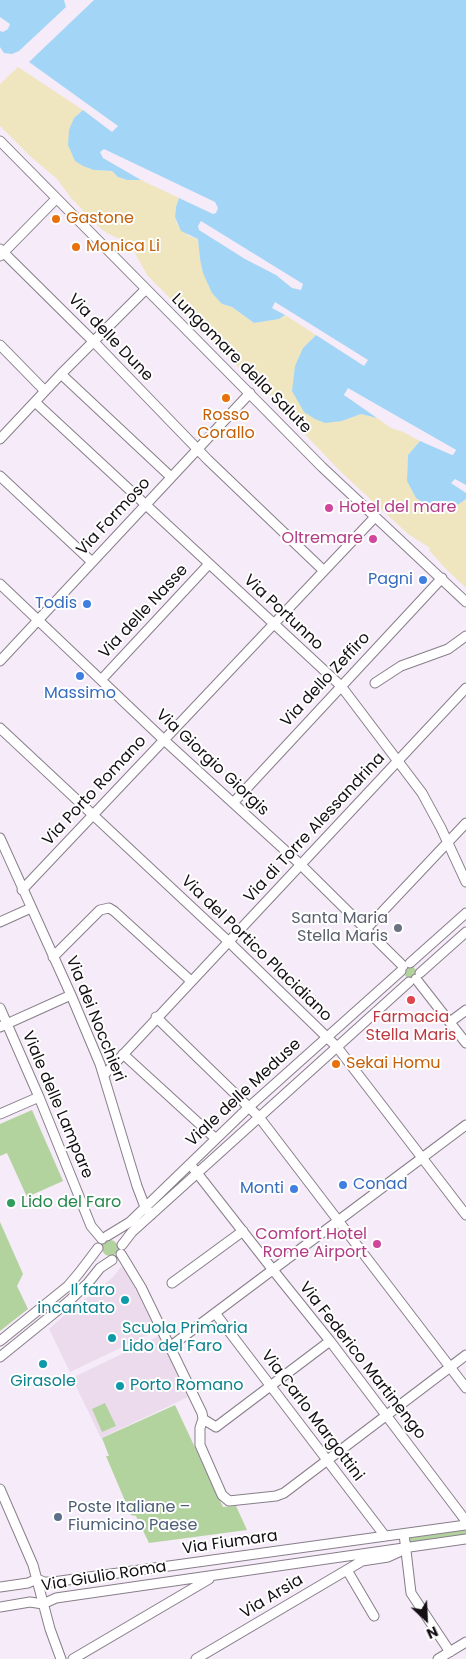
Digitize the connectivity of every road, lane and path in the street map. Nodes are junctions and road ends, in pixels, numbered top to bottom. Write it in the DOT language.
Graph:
graph roads {
  1 [pos="0,141"];
  2 [pos="56,199"];
  3 [pos="1,253"];
  4 [pos="146,289"];
  5 [pos="94,342"];
  6 [pos="0,345"];
  7 [pos="61,374"];
  8 [pos="45,391"];
  9 [pos="250,394"];
  10 [pos="35,402"];
  11 [pos="0,424"];
  12 [pos="8,431"];
  13 [pos="0,439"];
  14 [pos="197,449"];
  15 [pos="0,476"];
  16 [pos="171,478"];
  17 [pos="145,504"];
  18 [pos="375,517"];
  19 [pos="92,562"];
  20 [pos="209,564"];
  21 [pos="323,570"];
  22 [pos="442,578"];
  23 [pos="0,584"];
  24 [pos="466,602"];
  25 [pos="38,620"];
  26 [pos="273,624"];
  27 [pos="466,636"];
  28 [pos="0,661"];
  29 [pos="101,680"];
  30 [pos="375,683"];
  31 [pos="341,686"];
  32 [pos="466,688"];
  33 [pos="0,728"];
  34 [pos="164,740"];
  35 [pos="399,760"];
  36 [pos="234,803"];
  37 [pos="94,815"];
  38 [pos="465,825"];
  39 [pos="0,838"];
  40 [pos="448,842"];
  41 [pos="300,864"];
  42 [pos="466,882"];
  43 [pos="22,890"];
  44 [pos="31,908"];
  45 [pos="466,913"];
  46 [pos="0,922"];
  47 [pos="366,929"];
  48 [pos="466,932"];
  49 [pos="228,942"];
  50 [pos="53,957"];
  51 [pos="404,967"];
  52 [pos="415,978"];
  53 [pos="191,982"];
  54 [pos="71,995"];
  55 [pos="0,1008"];
  56 [pos="466,1010"];
  57 [pos="156,1017"];
  58 [pos="450,1022"];
  59 [pos="4,1026"];
  60 [pos="327,1037"];
  61 [pos="466,1043"];
  62 [pos="337,1047"];
  63 [pos="123,1054"];
  64 [pos="104,1075"];
  65 [pos="39,1097"];
  66 [pos="249,1107"];
  67 [pos="0,1114"];
  68 [pos="259,1117"];
  69 [pos="466,1125"];
  70 [pos="216,1139"];
  71 [pos="422,1158"];
  72 [pos="190,1164"];
  73 [pos="198,1172"];
  74 [pos="145,1207"];
  75 [pos="150,1215"];
  76 [pos="466,1215"];
  77 [pos="338,1221"];
  78 [pos="243,1231"];
  79 [pos="105,1238"];
  80 [pos="98,1248"];
  81 [pos="121,1250"];
  82 [pos="112,1260"];
  83 [pos="273,1270"];
  84 [pos="172,1283"];
  85 [pos="215,1313"];
  86 [pos="0,1341"];
  87 [pos="330,1341"];
  88 [pos="171,1346"];
  89 [pos="466,1355"];
  90 [pos="0,1358"];
  91 [pos="450,1367"];
  92 [pos="271,1386"];
  93 [pos="466,1388"];
  94 [pos="386,1416"];
  95 [pos="203,1418"];
  96 [pos="216,1427"];
  97 [pos="199,1439"];
  98 [pos="327,1460"];
  99 [pos="0,1489"];
  100 [pos="466,1523"];
  101 [pos="404,1534"];
  102 [pos="385,1536"];
  103 [pos="466,1539"];
  104 [pos="406,1548"];
  105 [pos="362,1557"];
  106 [pos="347,1570"];
  107 [pos="214,1576"];
  108 [pos="37,1579"];
  109 [pos="0,1587"];
  110 [pos="43,1604"];
  111 [pos="0,1607"];
  112 [pos="374,1616"];
  113 [pos="466,1642"];
  114 [pos="450,1652"];
  115 [pos="61,1659"];
  116 [pos="74,1659"];
  117 [pos="196,1659"];
  118 [pos="438,1659"];
  1 -- 2 [label="street, Lungomare della Salute"];
  2 -- 3 [label="street"];
  2 -- 4 [label="street, Lungomare della Salute"];
  3 -- 5 [label="street, Via delle Dune"];
  4 -- 5 [label="street"];
  4 -- 9 [label="street, Lungomare della Salute"];
  5 -- 7 [label="street"];
  5 -- 14 [label="street, Via delle Dune"];
  6 -- 8 [label="street"];
  7 -- 8 [label="street"];
  7 -- 16 [label="street"];
  8 -- 10 [label="street"];
  9 -- 14 [label="street, Via Formoso"];
  9 -- 18 [label="street, Lungomare della Salute"];
  10 -- 12 [label="street"];
  10 -- 17 [label="street, Via Portunno"];
  11 -- 12 [label="street"];
  12 -- 13 [label="street"];
  14 -- 16 [label="street, Via Formoso"];
  14 -- 21 [label="street, Via delle Dune"];
  15 -- 19 [label="street"];
  16 -- 17 [label="street, Via Formoso"];
  17 -- 19 [label="street, Via Formoso"];
  17 -- 20 [label="street, Via Portunno"];
  18 -- 21 [label="street, Via Porto Romano"];
  18 -- 22 [label="street, Lungomare della Salute"];
  19 -- 25 [label="street, Via Formoso"];
  20 -- 26 [label="street, Via Portunno"];
  20 -- 29 [label="street, Via delle Nasse"];
  21 -- 26 [label="street, Via Porto Romano"];
  22 -- 24 [label="street, Lungomare della Salute"];
  22 -- 31 [label="street, Via dello Zeffiro"];
  23 -- 25 [label="street, Via Giorgio Giorgis"];
  25 -- 28 [label="street, Via Formoso"];
  25 -- 29 [label="street, Via Giorgio Giorgis"];
  26 -- 31 [label="street, Via Portunno"];
  26 -- 34 [label="street, Via Porto Romano"];
  27 -- 30 [label="street"];
  29 -- 34 [label="street, Via Giorgio Giorgis"];
  31 -- 35 [label="street, Via Portunno"];
  31 -- 36 [label="street, Via dello Zeffiro"];
  32 -- 35 [label="street, Via di Torre Alessandrina"];
  33 -- 37 [label="street, Via del Portico Placidiano"];
  34 -- 36 [label="street, Via Giorgio Giorgis"];
  34 -- 37 [label="street, Via Porto Romano"];
  35 -- 40 [label="street, Via Portunno"];
  35 -- 41 [label="street, Via di Torre Alessandrina"];
  36 -- 41 [label="street, Via Giorgio Giorgis"];
  37 -- 43 [label="street, Via Porto Romano"];
  37 -- 49 [label="street, Via del Portico Placidiano"];
  38 -- 40 [label="street"];
  39 -- 43 [label="street, Via dei Nocchieri"];
  40 -- 42 [label="street, Via Portunno"];
  40 -- 47 [label="street"];
  41 -- 47 [label="street, Via Giorgio Giorgis"];
  41 -- 49 [label="street, Via di Torre Alessandrina"];
  43 -- 44 [label="street, Via dei Nocchieri"];
  44 -- 46 [label="street"];
  44 -- 50 [label="street, Via dei Nocchieri"];
  45 -- 51 [label="street, Viale delle Meduse"];
  47 -- 51 [label="street, Via Giorgio Giorgis"];
  48 -- 52 [label="street, Viale delle Meduse"];
  49 -- 53 [label="street, Via di Torre Alessandrina"];
  49 -- 60 [label="street, Via del Portico Placidiano"];
  50 -- 53 [label="street"];
  50 -- 54 [label="street, Via dei Nocchieri"];
  51 -- 52 [label="street"];
  51 -- 52 [label="street"];
  51 -- 60 [label="street, Viale delle Meduse"];
  52 -- 58 [label="street"];
  52 -- 62 [label="street, Viale delle Meduse"];
  53 -- 57 [label="street, Via di Torre Alessandrina"];
  54 -- 59 [label="street"];
  54 -- 64 [label="street, Via dei Nocchieri"];
  55 -- 59 [label="street, Viale delle Lampare"];
  56 -- 58 [label="street"];
  57 -- 63 [label="street, Via di Torre Alessandrina"];
  57 -- 66 [label="street"];
  58 -- 61 [label="street"];
  59 -- 65 [label="street, Viale delle Lampare"];
  60 -- 62 [label="street, Via del Portico Placidiano"];
  60 -- 66 [label="street, Viale delle Meduse"];
  62 -- 68 [label="street, Viale delle Meduse"];
  62 -- 71 [label="street, Via del Portico Placidiano"];
  63 -- 64 [label="street, Via di Torre Alessandrina"];
  63 -- 70 [label="street"];
  64 -- 74 [label="street, Via dei Nocchieri"];
  65 -- 67 [label="street"];
  65 -- 79 [label="street, Viale delle Lampare"];
  66 -- 68 [label="street"];
  66 -- 70 [label="street, Viale delle Meduse"];
  68 -- 73 [label="street, Viale delle Meduse"];
  68 -- 77 [label="street"];
  69 -- 71 [label="street"];
  70 -- 72 [label="street, Viale delle Meduse"];
  71 -- 76 [label="street, Via del Portico Placidiano"];
  71 -- 77 [label="street"];
  72 -- 73 [label="street, Via Federico Martinengo"];
  72 -- 74 [label="street, Viale delle Meduse"];
  73 -- 75 [label="street, Viale delle Meduse"];
  73 -- 78 [label="street, Via Federico Martinengo"];
  74 -- 75 [label="street, Via dei Nocchieri"];
  74 -- 79 [label="street, Viale delle Meduse"];
  75 -- 81 [label="street, Viale delle Meduse"];
  77 -- 83 [label="street"];
  77 -- 91 [label="street"];
  78 -- 83 [label="street, Via Federico Martinengo"];
  78 -- 84 [label="street"];
  79 -- 80 [label="street"];
  79 -- 81 [label="street"];
  80 -- 82 [label="street"];
  80 -- 86 [label="street"];
  81 -- 82 [label="street"];
  81 -- 88 [label="street"];
  82 -- 90 [label="street"];
  83 -- 85 [label="street"];
  83 -- 87 [label="street, Via Federico Martinengo"];
  85 -- 88 [label="street"];
  85 -- 92 [label="street, Via Carlo Margottini"];
  87 -- 92 [label="street"];
  87 -- 94 [label="street, Via Federico Martinengo"];
  88 -- 95 [label="street"];
  89 -- 91 [label="street"];
  91 -- 93 [label="street"];
  91 -- 94 [label="street"];
  92 -- 96 [label="street"];
  92 -- 98 [label="street, Via Carlo Margottini"];
  94 -- 98 [label="street"];
  94 -- 100 [label="street, Via Federico Martinengo"];
  95 -- 96 [label="street"];
  95 -- 97 [label="street"];
  96 -- 97 [label="street"];
  97 -- 98 [label="street"];
  98 -- 102 [label="street, Via Carlo Margottini"];
  99 -- 108 [label="street"];
  100 -- 101 [label="street, Via Fiumara"];
  101 -- 102 [label="street, Via Fiumara"];
  101 -- 104 [label="street"];
  102 -- 108 [label="street, Via Fiumara"];
  103 -- 104 [label="street, Via Arsia"];
  104 -- 105 [label="street, Via Arsia"];
  104 -- 114 [label="street"];
  105 -- 106 [label="street, Via Arsia"];
  105 -- 107 [label="street, Via Giulio Roma"];
  106 -- 112 [label="street"];
  106 -- 117 [label="street, Via Arsia"];
  107 -- 110 [label="street, Via Giulio Roma"];
  107 -- 116 [label="street"];
  108 -- 109 [label="street, Via Fiumara"];
  108 -- 110 [label="street"];
  110 -- 111 [label="street, Via Giulio Roma"];
  110 -- 115 [label="street"];
  113 -- 114 [label="street"];
  114 -- 118 [label="street"];
}
